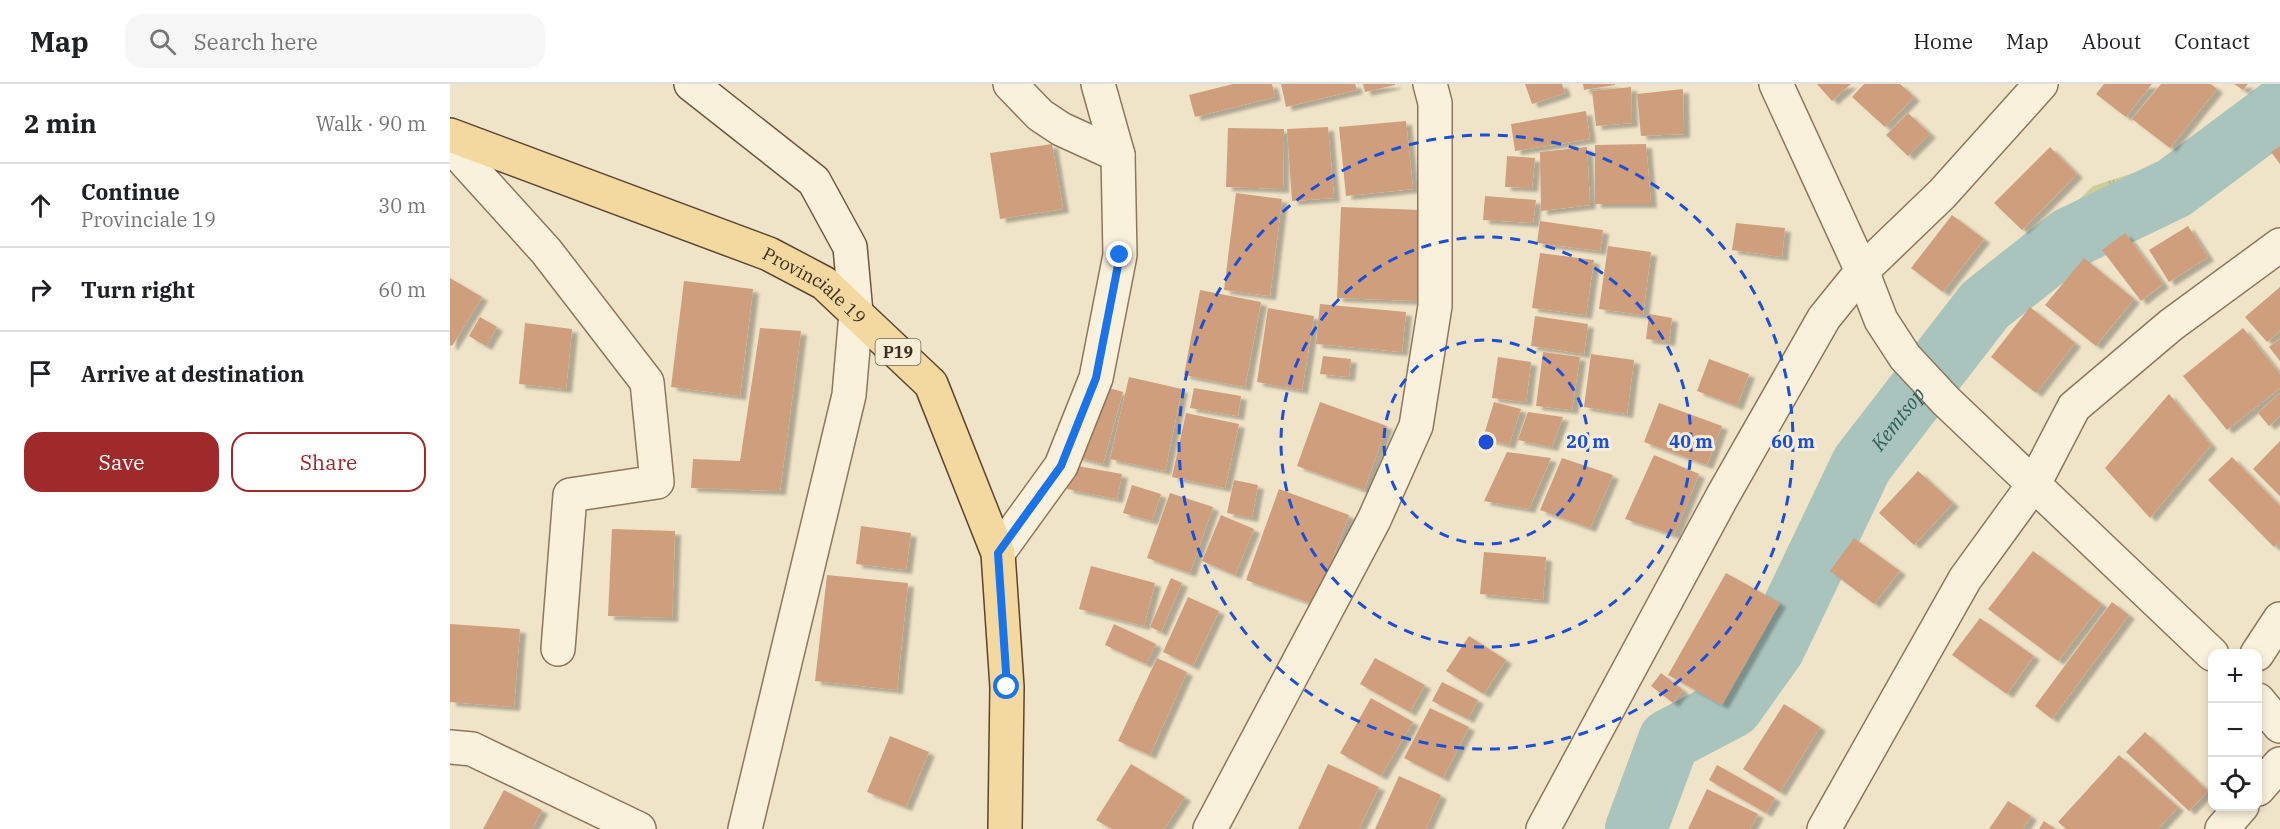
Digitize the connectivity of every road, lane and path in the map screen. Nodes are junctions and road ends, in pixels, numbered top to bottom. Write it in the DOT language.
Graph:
graph roads {
  1 [pos="691,84"];
  2 [pos="1010,84"];
  3 [pos="1098,84"];
  4 [pos="1430,84"];
  5 [pos="1776,84"];
  6 [pos="2041,84"];
  7 [pos="450,135"];
  8 [pos="450,145"];
  9 [pos="1118,155"];
  10 [pos="2280,245"];
  11 [pos="1862,271"];
  12 [pos="856,313"];
  13 [pos="2034,484"];
  14 [pos="998,553"];
  15 [pos="2280,619"];
  16 [pos="558,649"];
  17 [pos="2259,649"];
  18 [pos="2208,650"];
  19 [pos="2261,703"];
  20 [pos="2280,726"];
  21 [pos="450,747"];
  22 [pos="2280,764"];
  23 [pos="2262,784"];
  24 [pos="2238,811"];
  25 [pos="639,829"];
  26 [pos="745,829"];
  27 [pos="1005,829"];
  28 [pos="1210,829"];
  29 [pos="1543,829"];
  30 [pos="1824,829"];
  31 [pos="2222,829"];
  1 -- 12 [label="street"];
  2 -- 9 [label="street"];
  3 -- 9 [label="street"];
  4 -- 28 [label="street"];
  5 -- 11 [label="street"];
  6 -- 11 [label="street"];
  7 -- 12 [label="main road, Provinciale 19 / P19"];
  8 -- 16 [label="street"];
  9 -- 14 [label="street"];
  10 -- 13 [label="street"];
  11 -- 13 [label="street"];
  11 -- 29 [label="street"];
  12 -- 14 [label="main road, Provinciale 19 / P19"];
  12 -- 26 [label="street"];
  13 -- 18 [label="street"];
  13 -- 30 [label="street"];
  14 -- 27 [label="main road, Provinciale 19 / P19"];
  15 -- 17 [label="street"];
  19 -- 20 [label="street"];
  21 -- 25 [label="street"];
  22 -- 23 [label="street"];
  24 -- 31 [label="street"];
}
